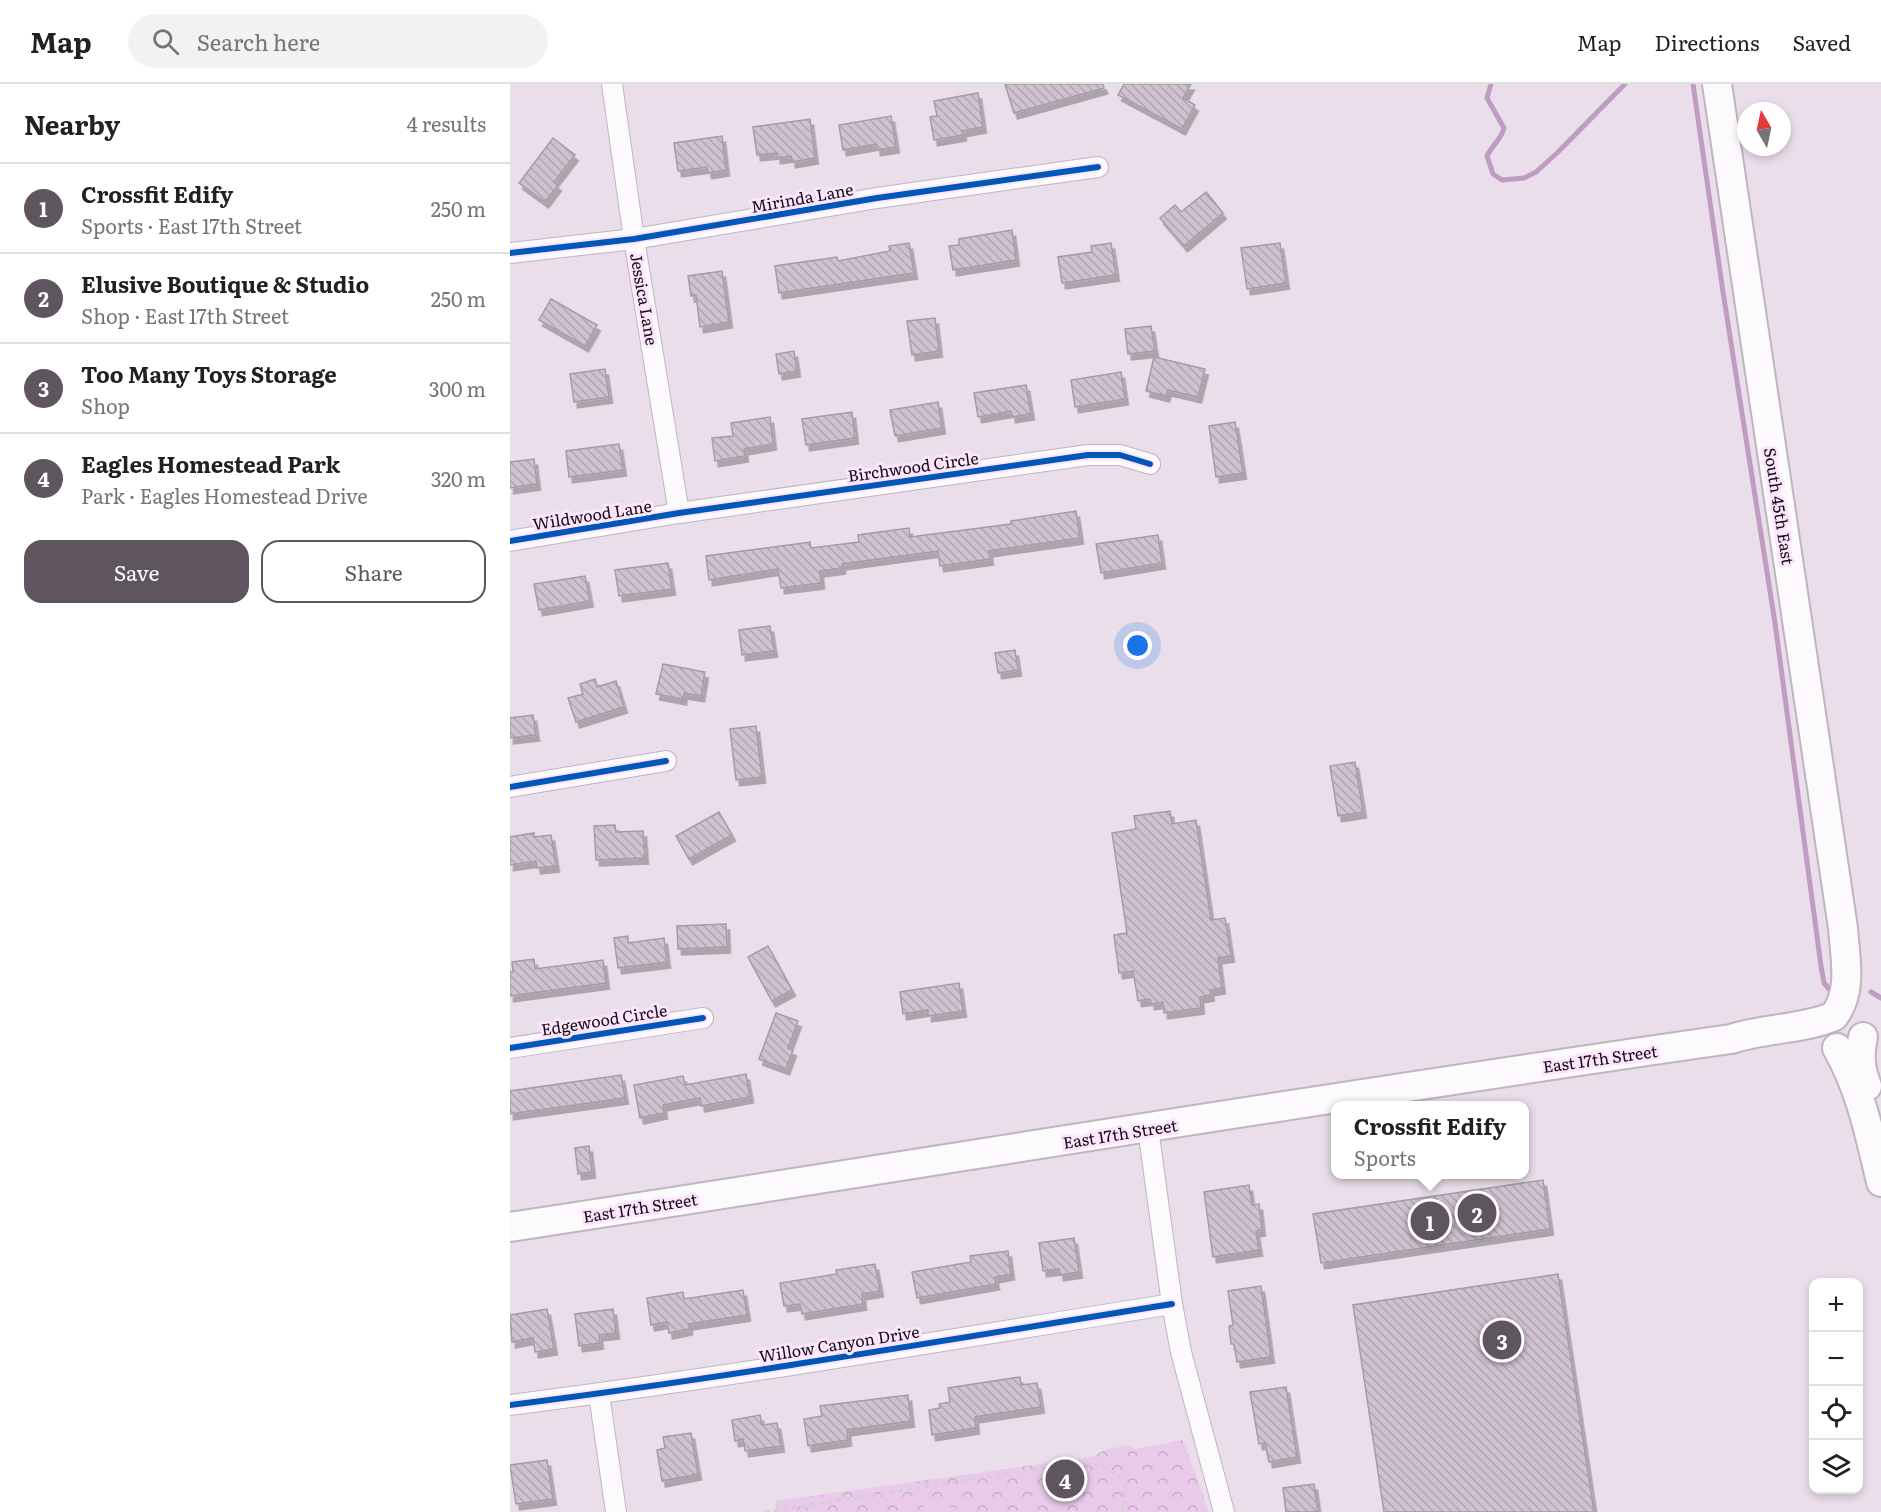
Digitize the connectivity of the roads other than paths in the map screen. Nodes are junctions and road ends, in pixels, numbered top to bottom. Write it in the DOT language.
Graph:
graph roads {
  1 [pos="612,84"];
  2 [pos="1717,84"];
  3 [pos="1098,167"];
  4 [pos="634,239"];
  5 [pos="510,253"];
  6 [pos="1149,464"];
  7 [pos="679,513"];
  8 [pos="510,541"];
  9 [pos="666,761"];
  10 [pos="510,787"];
  11 [pos="703,1018"];
  12 [pos="1843,1031"];
  13 [pos="510,1048"];
  14 [pos="1148,1128"];
  15 [pos="1881,1162"];
  16 [pos="1881,1182"];
  17 [pos="510,1227"];
  18 [pos="1172,1305"];
  19 [pos="599,1394"];
  20 [pos="510,1405"];
  21 [pos="616,1512"];
  22 [pos="1224,1512"];
  1 -- 4 [label="street, Jessica Lane"];
  2 -- 12 [label="main road, South 45th East"];
  3 -- 4 [label="street, Mirinda Lane"];
  4 -- 5 [label="street, Mirinda Lane"];
  4 -- 7 [label="street, Jessica Lane"];
  6 -- 7 [label="street, Birchwood Circle"];
  7 -- 8 [label="street, Wildwood Lane"];
  9 -- 10 [label="street"];
  11 -- 13 [label="street, Edgewood Circle"];
  12 -- 14 [label="main road, East 17th Street"];
  12 -- 15 [label="main road, South 45th East"];
  12 -- 16 [label="main road, South 45th East"];
  14 -- 17 [label="main road, East 17th Street"];
  14 -- 18 [label="street"];
  18 -- 19 [label="street, Willow Canyon Drive"];
  18 -- 22 [label="street"];
  19 -- 20 [label="street, Willow Canyon Drive"];
  19 -- 21 [label="street"];
}
